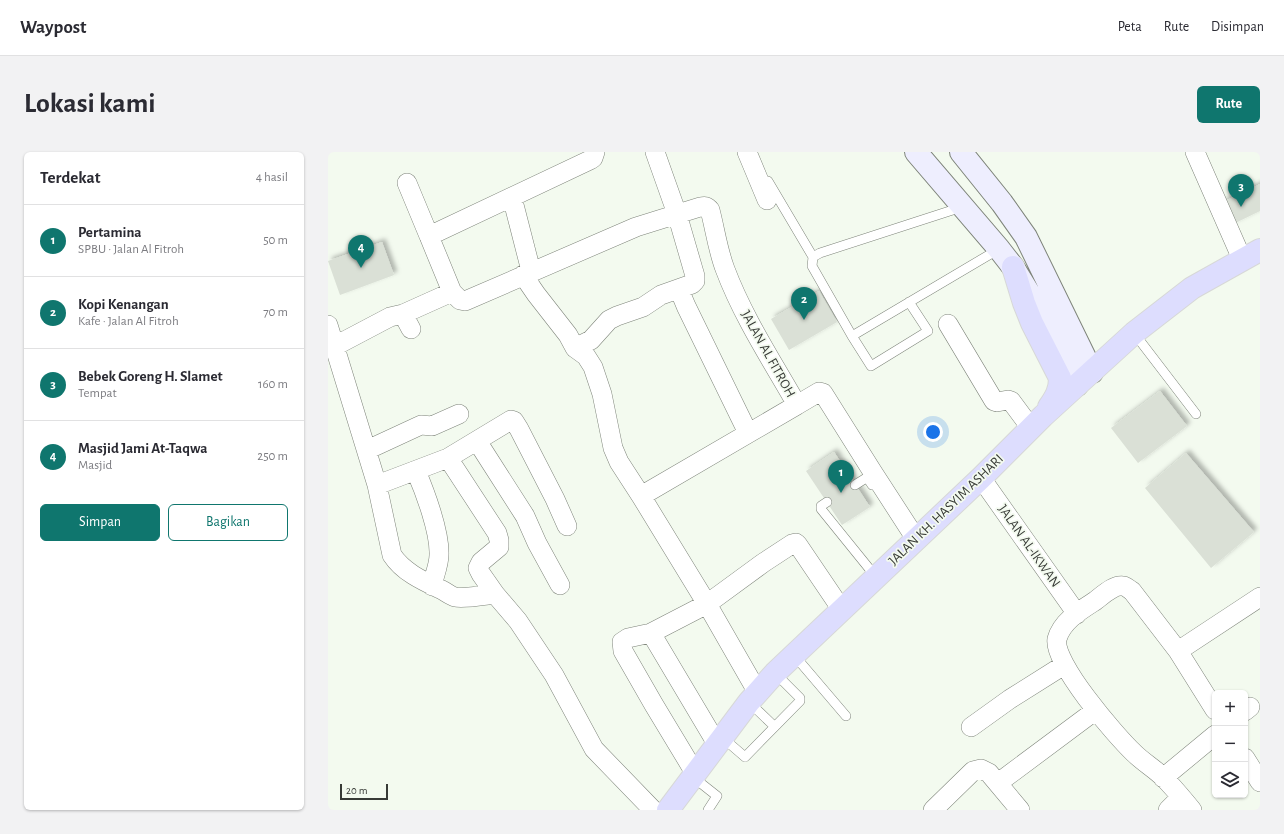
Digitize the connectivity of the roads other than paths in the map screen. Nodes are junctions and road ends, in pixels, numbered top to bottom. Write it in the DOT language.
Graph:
graph roads {
  1 [pos="595,152"];
  2 [pos="655,152"];
  3 [pos="748,152"];
  4 [pos="916,152"];
  5 [pos="961,152"];
  6 [pos="1195,152"];
  7 [pos="765,176"];
  8 [pos="407,183"];
  9 [pos="512,197"];
  10 [pos="767,200"];
  11 [pos="963,206"];
  12 [pos="677,214"];
  13 [pos="429,236"];
  14 [pos="1000,249"];
  15 [pos="1251,255"];
  16 [pos="813,257"];
  17 [pos="1013,267"];
  18 [pos="527,273"];
  19 [pos="678,289"];
  20 [pos="452,292"];
  21 [pos="909,302"];
  22 [pos="948,324"];
  23 [pos="328,325"];
  24 [pos="1134,333"];
  25 [pos="852,336"];
  26 [pos="335,346"];
  27 [pos="575,348"];
  28 [pos="1084,379"];
  29 [pos="797,405"];
  30 [pos="459,414"];
  31 [pos="1196,414"];
  32 [pos="1037,422"];
  33 [pos="748,433"];
  34 [pos="477,441"];
  35 [pos="367,450"];
  36 [pos="448,458"];
  37 [pos="416,471"];
  38 [pos="981,478"];
  39 [pos="855,484"];
  40 [pos="377,485"];
  41 [pos="641,496"];
  42 [pos="827,502"];
  43 [pos="567,526"];
  44 [pos="913,542"];
  45 [pos="876,578"];
  46 [pos="560,585"];
  47 [pos="432,586"];
  48 [pos="495,594"];
  49 [pos="1260,598"];
  50 [pos="707,604"];
  51 [pos="842,610"];
  52 [pos="1077,614"];
  53 [pos="651,633"];
  54 [pos="1178,651"];
  55 [pos="794,655"];
  56 [pos="1064,665"];
  57 [pos="775,673"];
  58 [pos="754,697"];
  59 [pos="1212,705"];
  60 [pos="1096,710"];
  61 [pos="846,716"];
  62 [pos="774,726"];
  63 [pos="971,728"];
  64 [pos="1212,737"];
  65 [pos="720,740"];
  66 [pos="1248,762"];
  67 [pos="694,775"];
  68 [pos="1163,778"];
  69 [pos="1260,782"];
  70 [pos="998,783"];
  71 [pos="1181,806"];
  72 [pos="653,810"];
  73 [pos="668,810"];
  74 [pos="708,810"];
  75 [pos="933,810"];
  76 [pos="1020,810"];
  1 -- 9 [label="street"];
  2 -- 12 [label="street"];
  3 -- 10 [label="street"];
  4 -- 11 [label="main road"];
  5 -- 28 [label="main road"];
  6 -- 15 [label="street"];
  7 -- 16 [label="lane"];
  8 -- 13 [label="street"];
  9 -- 13 [label="street"];
  9 -- 18 [label="street"];
  11 -- 14 [label="main road"];
  11 -- 16 [label="lane"];
  12 -- 18 [label="street"];
  12 -- 19 [label="street"];
  12 -- 29 [label="street, JALAN AL FITROH"];
  13 -- 20 [label="street"];
  14 -- 17 [label="main road"];
  14 -- 21 [label="lane"];
  15 -- 24 [label="main road, JALAN KH. HASYIM ASHARI"];
  16 -- 25 [label="lane"];
  17 -- 28 [label="main road"];
  17 -- 32 [label="main road"];
  18 -- 20 [label="street"];
  18 -- 27 [label="street"];
  19 -- 27 [label="street"];
  19 -- 33 [label="street"];
  20 -- 26 [label="street"];
  21 -- 25 [label="lane"];
  21 -- 25 [label="lane"];
  22 -- 32 [label="street"];
  23 -- 26 [label="street"];
  24 -- 28 [label="main road, JALAN KH. HASYIM ASHARI"];
  24 -- 31 [label="lane"];
  26 -- 35 [label="street"];
  27 -- 41 [label="street"];
  28 -- 32 [label="main road, JALAN KH. HASYIM ASHARI"];
  29 -- 33 [label="street"];
  29 -- 44 [label="street, JALAN AL FITROH"];
  30 -- 35 [label="street"];
  32 -- 38 [label="main road, JALAN KH. HASYIM ASHARI"];
  33 -- 41 [label="street"];
  34 -- 36 [label="street"];
  34 -- 43 [label="street"];
  34 -- 46 [label="street"];
  35 -- 40 [label="street"];
  36 -- 37 [label="street"];
  36 -- 48 [label="street"];
  37 -- 40 [label="street"];
  37 -- 47 [label="street"];
  38 -- 44 [label="main road, JALAN KH. HASYIM ASHARI"];
  38 -- 52 [label="street, JALAN AL-IKWAN"];
  39 -- 44 [label="lane"];
  40 -- 47 [label="street"];
  41 -- 50 [label="street"];
  42 -- 45 [label="lane"];
  44 -- 45 [label="main road, JALAN KH. HASYIM ASHARI"];
  45 -- 51 [label="main road, JALAN KH. HASYIM ASHARI"];
  47 -- 48 [label="street"];
  48 -- 72 [label="street"];
  49 -- 54 [label="street"];
  50 -- 51 [label="street"];
  50 -- 53 [label="street"];
  50 -- 58 [label="street"];
  51 -- 55 [label="main road, JALAN KH. HASYIM ASHARI"];
  52 -- 54 [label="street"];
  52 -- 56 [label="street"];
  53 -- 65 [label="street"];
  53 -- 67 [label="street"];
  54 -- 59 [label="street"];
  55 -- 57 [label="main road, JALAN KH. HASYIM ASHARI"];
  55 -- 61 [label="lane"];
  56 -- 60 [label="street"];
  56 -- 63 [label="street"];
  57 -- 58 [label="main road, JALAN KH. HASYIM ASHARI"];
  57 -- 62 [label="lane"];
  58 -- 62 [label="lane"];
  58 -- 65 [label="main road, JALAN KH. HASYIM ASHARI"];
  60 -- 68 [label="street"];
  60 -- 70 [label="street"];
  62 -- 65 [label="lane"];
  64 -- 68 [label="street"];
  65 -- 67 [label="main road, JALAN KH. HASYIM ASHARI"];
  66 -- 69 [label="street"];
  67 -- 73 [label="main road, JALAN KH. HASYIM ASHARI"];
  67 -- 74 [label="lane"];
  68 -- 71 [label="street"];
  70 -- 75 [label="street"];
  70 -- 76 [label="street"];
}
